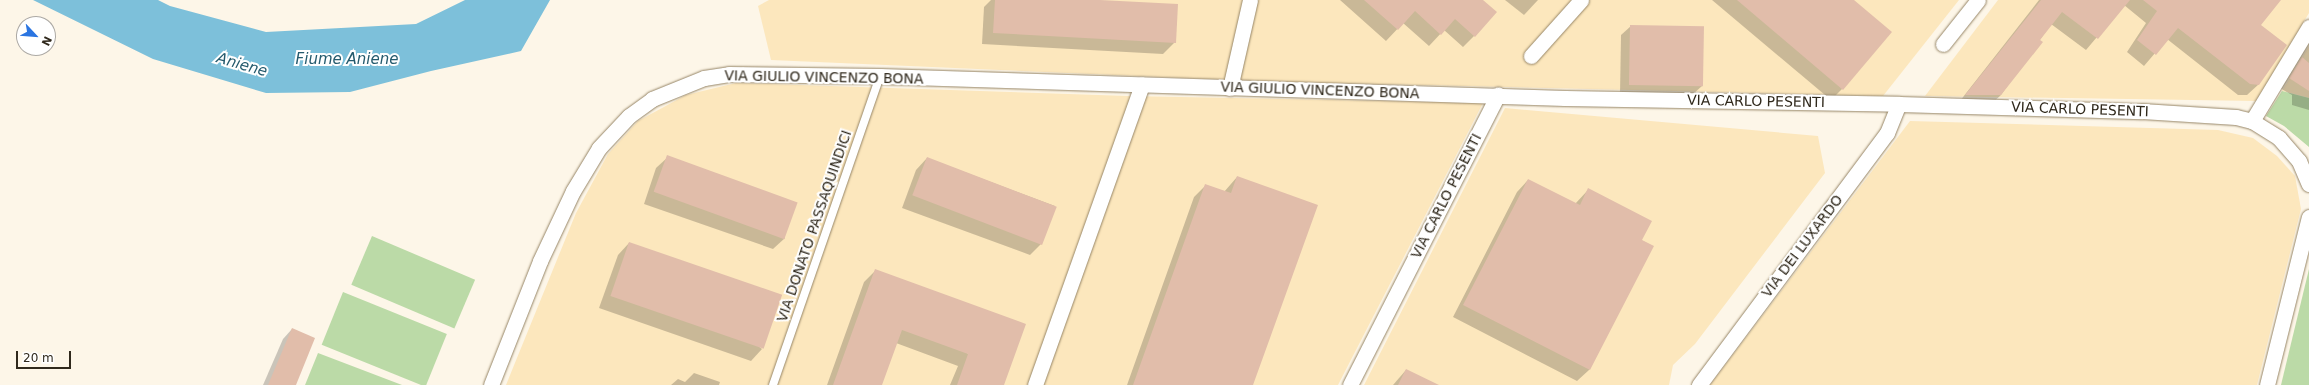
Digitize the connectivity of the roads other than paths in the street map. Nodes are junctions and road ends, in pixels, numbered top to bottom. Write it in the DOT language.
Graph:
graph roads {
  1 [pos="1250,0"];
  2 [pos="1581,0"];
  3 [pos="1978,0"];
  4 [pos="2309,27"];
  5 [pos="1943,44"];
  6 [pos="1531,56"];
  7 [pos="880,76"];
  8 [pos="1142,85"];
  9 [pos="1230,88"];
  10 [pos="1498,96"];
  11 [pos="1899,104"];
  12 [pos="2252,121"];
  13 [pos="2309,184"];
  14 [pos="2309,217"];
  15 [pos="491,385"];
  16 [pos="773,385"];
  17 [pos="1036,385"];
  18 [pos="1350,385"];
  19 [pos="1699,385"];
  20 [pos="2267,385"];
  1 -- 9 [label="street"];
  2 -- 6 [label="street"];
  3 -- 5 [label="street"];
  4 -- 12 [label="street"];
  7 -- 8 [label="street, VIA GIULIO VINCENZO BONA"];
  7 -- 15 [label="street, VIA GIULIO VINCENZO BONA"];
  7 -- 16 [label="lane, VIA DONATO PASSAQUINDICI"];
  8 -- 9 [label="street, VIA GIULIO VINCENZO BONA"];
  8 -- 17 [label="street"];
  9 -- 10 [label="street, VIA GIULIO VINCENZO BONA"];
  10 -- 11 [label="street, VIA CARLO PESENTI"];
  10 -- 18 [label="street, VIA CARLO PESENTI"];
  11 -- 12 [label="street, VIA CARLO PESENTI"];
  11 -- 19 [label="street, VIA DEI LUXARDO"];
  12 -- 13 [label="street, VIA CARLO PESENTI"];
  14 -- 20 [label="street"];
}
